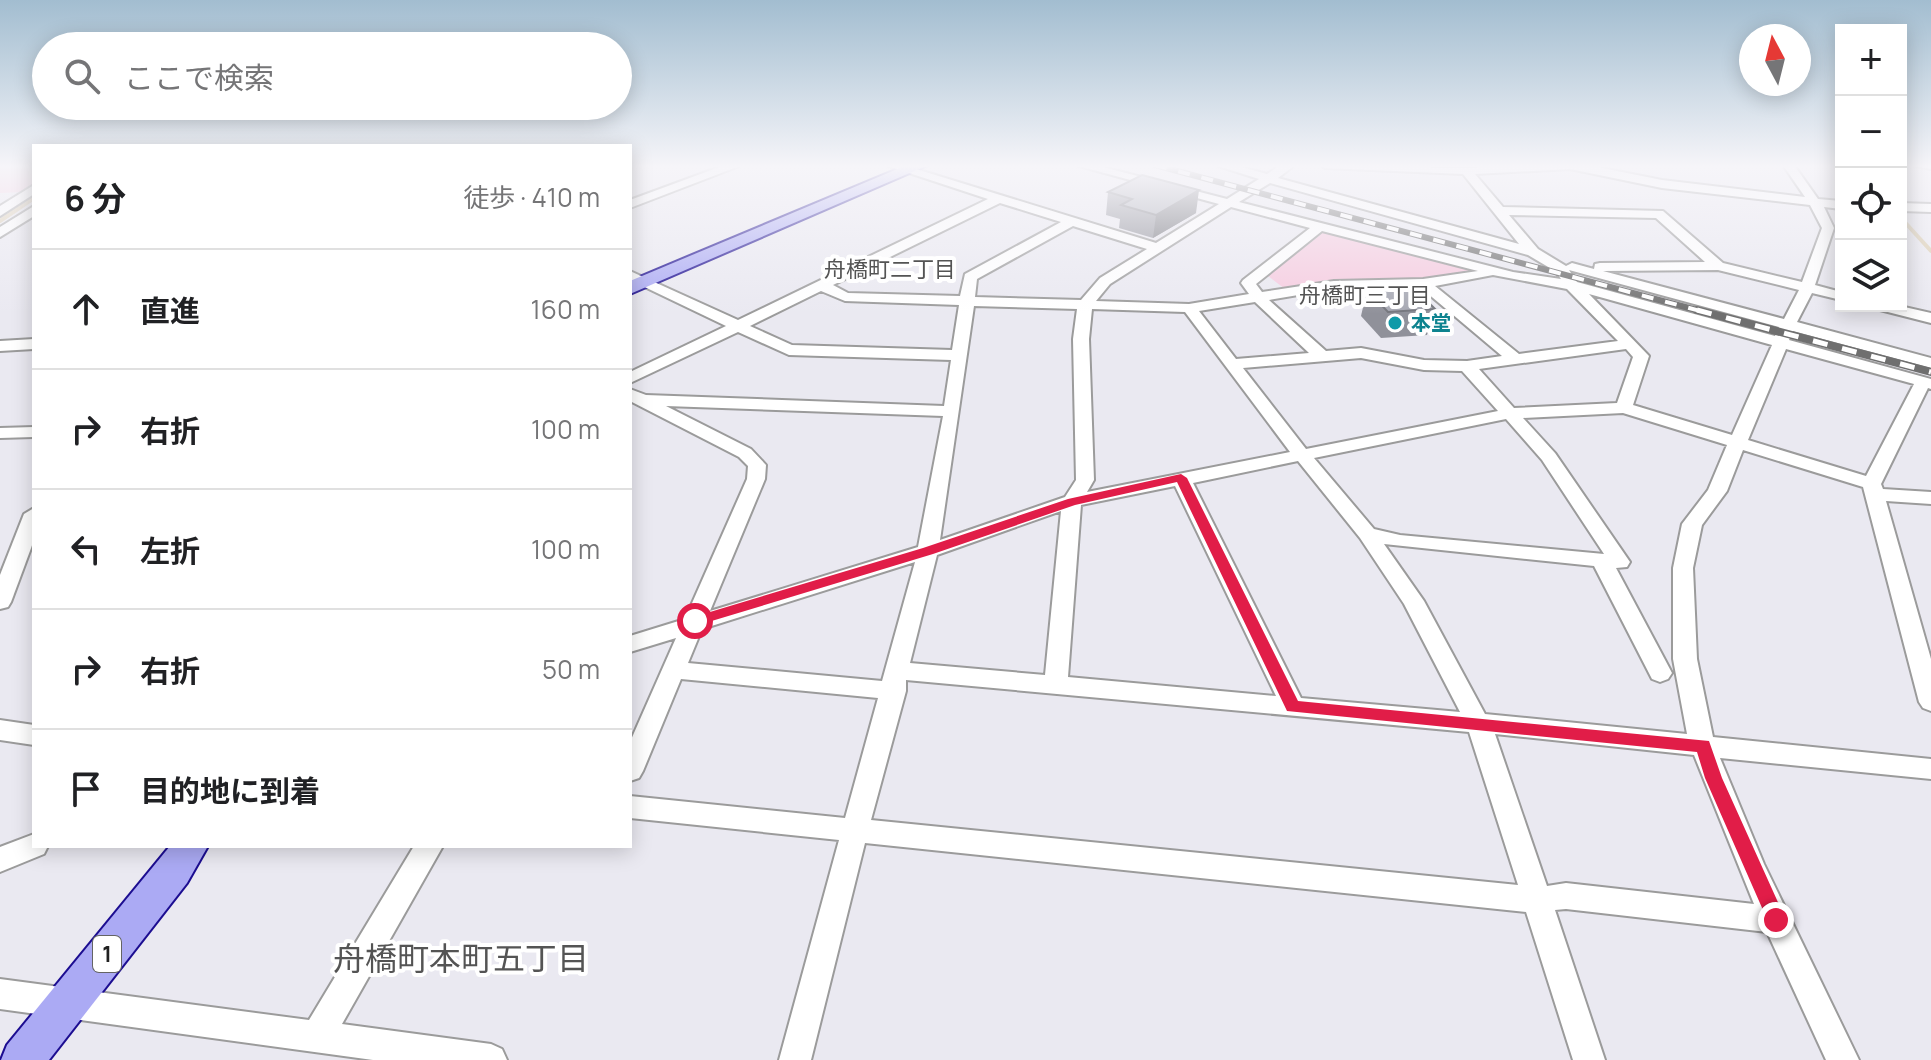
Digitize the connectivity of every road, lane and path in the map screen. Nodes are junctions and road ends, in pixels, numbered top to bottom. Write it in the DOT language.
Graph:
graph roads {
  1 [pos="27,214"];
  2 [pos="801,214"];
  3 [pos="967,214"];
  4 [pos="1047,214"];
  5 [pos="1214,214"];
  6 [pos="1273,214"];
  7 [pos="1399,214"];
  8 [pos="1503,214"];
  9 [pos="1659,214"];
  10 [pos="1821,214"];
  11 [pos="1071,222"];
  12 [pos="1320,226"];
  13 [pos="0,233"];
  14 [pos="1160,249"];
  15 [pos="1533,252"];
  16 [pos="1718,266"];
  17 [pos="1566,268"];
  18 [pos="1505,274"];
  19 [pos="635,282"];
  20 [pos="1423,283"];
  21 [pos="821,285"];
  22 [pos="1572,285"];
  23 [pos="1807,289"];
  24 [pos="1835,295"];
  25 [pos="1258,297"];
  26 [pos="965,301"];
  27 [pos="1085,305"];
  28 [pos="1189,308"];
  29 [pos="1906,312"];
  30 [pos="1931,318"];
  31 [pos="1788,325"];
  32 [pos="737,327"];
  33 [pos="1782,343"];
  34 [pos="32,344"];
  35 [pos="1631,344"];
  36 [pos="0,346"];
  37 [pos="960,355"];
  38 [pos="1322,356"];
  39 [pos="1516,360"];
  40 [pos="1931,363"];
  41 [pos="1232,364"];
  42 [pos="1467,366"];
  43 [pos="632,377"];
  44 [pos="1927,383"];
  45 [pos="637,397"];
  46 [pos="1624,408"];
  47 [pos="952,411"];
  48 [pos="1512,413"];
  49 [pos="32,432"];
  50 [pos="0,433"];
  51 [pos="1737,441"];
  52 [pos="1302,455"];
  53 [pos="1181,478"];
  54 [pos="1873,489"];
  55 [pos="1931,498"];
  56 [pos="1072,501"];
  57 [pos="32,519"];
  58 [pos="1367,534"];
  59 [pos="928,551"];
  60 [pos="18,554"];
  61 [pos="1602,562"];
  62 [pos="0,602"];
  63 [pos="695,621"];
  64 [pos="632,643"];
  65 [pos="1926,664"];
  66 [pos="674,670"];
  67 [pos="1660,673"];
  68 [pos="896,681"];
  69 [pos="1056,685"];
  70 [pos="1931,702"];
  71 [pos="1293,706"];
  72 [pos="1477,723"];
  73 [pos="0,730"];
  74 [pos="32,735"];
  75 [pos="1704,746"];
  76 [pos="632,766"];
  77 [pos="1931,769"];
  78 [pos="632,807"];
  79 [pos="856,832"];
  80 [pos="32,847"];
  81 [pos="189,848"];
  82 [pos="428,848"];
  83 [pos="0,860"];
  84 [pos="1538,900"];
  85 [pos="1776,920"];
  86 [pos="0,994"];
  87 [pos="67,1003"];
  88 [pos="316,1038"];
  89 [pos="22,1060"];
  90 [pos="491,1060"];
  91 [pos="795,1060"];
  92 [pos="1589,1060"];
  93 [pos="1843,1060"];
  1 -- 13 [label="street"];
  2 -- 19 [label="main road"];
  3 -- 21 [label="street"];
  4 -- 11 [label="street"];
  5 -- 14 [label="street"];
  6 -- 12 [label="street"];
  7 -- 15 [label="street"];
  8 -- 15 [label="street"];
  9 -- 16 [label="street"];
  10 -- 23 [label="street"];
  11 -- 14 [label="street"];
  11 -- 26 [label="street"];
  12 -- 18 [label="street"];
  12 -- 25 [label="street"];
  14 -- 27 [label="street"];
  15 -- 17 [label="street"];
  16 -- 17 [label="street"];
  16 -- 23 [label="street"];
  17 -- 18 [label="street"];
  17 -- 22 [label="street"];
  17 -- 31 [label="street"];
  18 -- 20 [label="street"];
  18 -- 22 [label="street"];
  19 -- 32 [label="street"];
  20 -- 25 [label="street"];
  20 -- 39 [label="street"];
  21 -- 26 [label="street"];
  21 -- 32 [label="street"];
  22 -- 33 [label="street"];
  22 -- 35 [label="street"];
  23 -- 24 [label="street"];
  23 -- 31 [label="street"];
  25 -- 28 [label="street"];
  25 -- 38 [label="street"];
  26 -- 27 [label="street"];
  26 -- 37 [label="street"];
  27 -- 28 [label="street"];
  27 -- 56 [label="street"];
  28 -- 41 [label="street"];
  29 -- 30 [label="street"];
  31 -- 33 [label="street"];
  31 -- 40 [label="street"];
  32 -- 37 [label="street"];
  32 -- 43 [label="street"];
  33 -- 44 [label="street"];
  33 -- 51 [label="street"];
  34 -- 36 [label="street"];
  35 -- 39 [label="street"];
  35 -- 46 [label="street"];
  37 -- 47 [label="street"];
  38 -- 41 [label="street"];
  38 -- 42 [label="street"];
  39 -- 42 [label="street"];
  41 -- 52 [label="street"];
  42 -- 48 [label="street"];
  44 -- 54 [label="street"];
  45 -- 47 [label="street"];
  45 -- 63 [label="street"];
  46 -- 48 [label="street"];
  46 -- 51 [label="street"];
  47 -- 59 [label="street"];
  48 -- 52 [label="street"];
  48 -- 61 [label="street"];
  49 -- 50 [label="street"];
  51 -- 54 [label="street"];
  51 -- 75 [label="street"];
  52 -- 53 [label="street"];
  52 -- 58 [label="street"];
  53 -- 56 [label="street"];
  53 -- 71 [label="street"];
  54 -- 55 [label="street"];
  54 -- 65 [label="street"];
  56 -- 59 [label="street"];
  56 -- 69 [label="street"];
  57 -- 60 [label="street"];
  58 -- 61 [label="street"];
  58 -- 72 [label="street"];
  59 -- 63 [label="street"];
  59 -- 68 [label="street"];
  60 -- 62 [label="street"];
  61 -- 67 [label="street"];
  63 -- 64 [label="street"];
  63 -- 66 [label="street"];
  65 -- 70 [label="street"];
  66 -- 68 [label="street"];
  66 -- 76 [label="street"];
  68 -- 69 [label="street"];
  68 -- 79 [label="street"];
  69 -- 71 [label="street"];
  71 -- 72 [label="street"];
  72 -- 75 [label="street"];
  72 -- 84 [label="street"];
  73 -- 74 [label="street"];
  75 -- 77 [label="street"];
  75 -- 85 [label="street"];
  78 -- 79 [label="street"];
  79 -- 84 [label="street"];
  79 -- 91 [label="street"];
  80 -- 83 [label="street"];
  81 -- 87 [label="main road, 1"];
  82 -- 88 [label="street"];
  84 -- 85 [label="street"];
  84 -- 92 [label="street"];
  85 -- 93 [label="street"];
  86 -- 87 [label="street"];
  87 -- 88 [label="street"];
  87 -- 89 [label="main road, 1"];
  88 -- 90 [label="street"];
}
